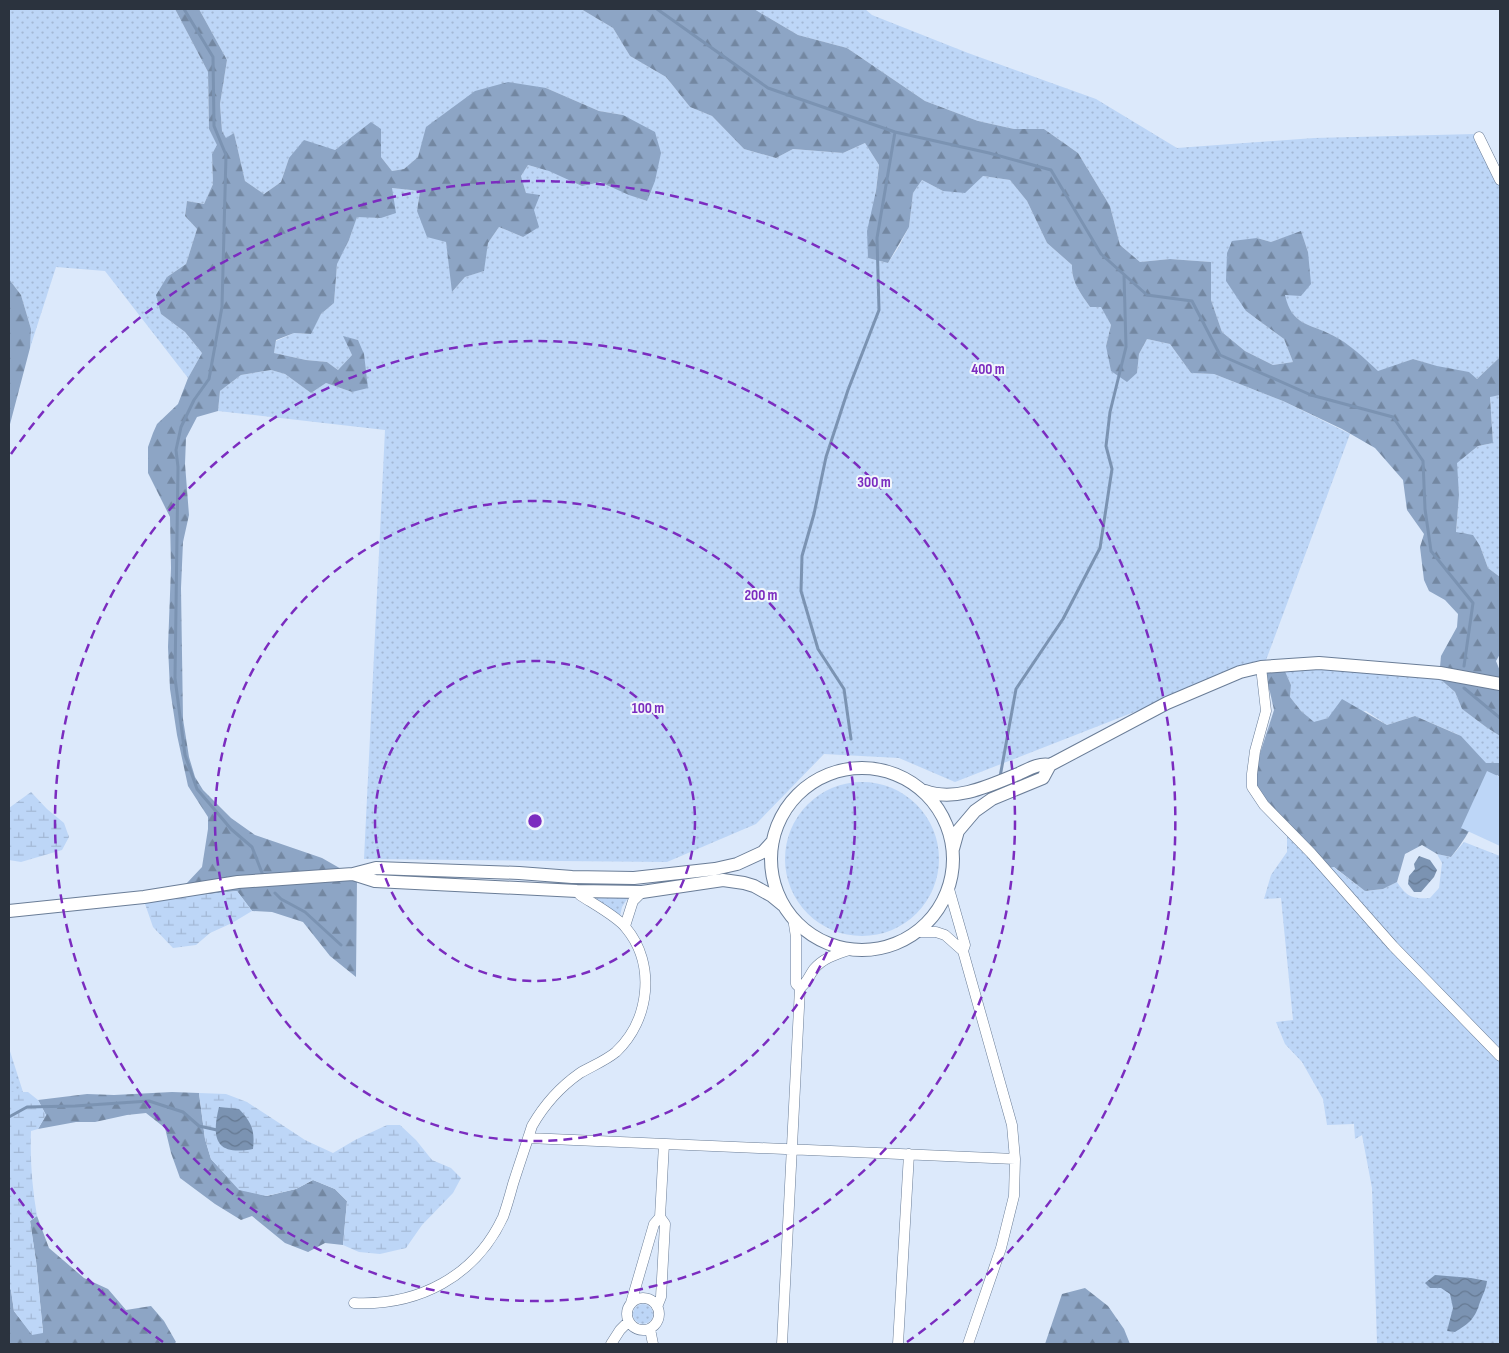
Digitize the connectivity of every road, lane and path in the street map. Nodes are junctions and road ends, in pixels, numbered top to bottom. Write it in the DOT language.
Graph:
graph roads {
  1 [pos="1479,137"];
  2 [pos="1500,180"];
  3 [pos="1261,667"];
  4 [pos="1500,684"];
  5 [pos="1050,765"];
  6 [pos="922,790"];
  7 [pos="773,842"];
  8 [pos="953,849"];
  9 [pos="353,874"];
  10 [pos="949,889"];
  11 [pos="577,891"];
  12 [pos="642,892"];
  13 [pos="785,907"];
  14 [pos="9,911"];
  15 [pos="793,918"];
  16 [pos="625,926"];
  17 [pos="917,932"];
  18 [pos="852,949"];
  19 [pos="963,951"];
  20 [pos="800,988"];
  21 [pos="1500,1056"];
  22 [pos="528,1138"];
  23 [pos="664,1144"];
  24 [pos="791,1150"];
  25 [pos="909,1154"];
  26 [pos="1015,1159"];
  27 [pos="660,1217"];
  28 [pos="354,1303"];
  29 [pos="631,1303"];
  30 [pos="657,1307"];
  31 [pos="628,1322"];
  32 [pos="650,1329"];
  33 [pos="611,1344"];
  34 [pos="653,1344"];
  35 [pos="782,1344"];
  36 [pos="898,1344"];
  37 [pos="968,1344"];
  1 -- 2 [label="street"];
  3 -- 4 [label="street"];
  3 -- 5 [label="street"];
  3 -- 21 [label="street"];
  5 -- 6 [label="street"];
  5 -- 8 [label="street"];
  6 -- 7 [label="street"];
  6 -- 8 [label="street"];
  7 -- 9 [label="street"];
  7 -- 13 [label="street"];
  8 -- 10 [label="street"];
  9 -- 11 [label="street"];
  9 -- 14 [label="street"];
  10 -- 17 [label="street"];
  10 -- 19 [label="street"];
  11 -- 12 [label="street"];
  11 -- 16 [label="street"];
  12 -- 13 [label="street"];
  12 -- 16 [label="street"];
  13 -- 15 [label="street"];
  15 -- 18 [label="street"];
  15 -- 20 [label="street"];
  16 -- 22 [label="street"];
  17 -- 18 [label="street"];
  17 -- 19 [label="street"];
  18 -- 20 [label="street"];
  19 -- 26 [label="street"];
  20 -- 24 [label="street"];
  22 -- 23 [label="street"];
  22 -- 28 [label="street"];
  23 -- 24 [label="street"];
  23 -- 27 [label="street"];
  24 -- 25 [label="street"];
  24 -- 35 [label="street"];
  25 -- 26 [label="street"];
  25 -- 36 [label="street"];
  26 -- 37 [label="street"];
  27 -- 29 [label="street"];
  27 -- 30 [label="street"];
  29 -- 30 [label="street"];
  29 -- 31 [label="street"];
  30 -- 32 [label="street"];
  31 -- 32 [label="street"];
  31 -- 33 [label="street"];
  32 -- 34 [label="street"];
}
